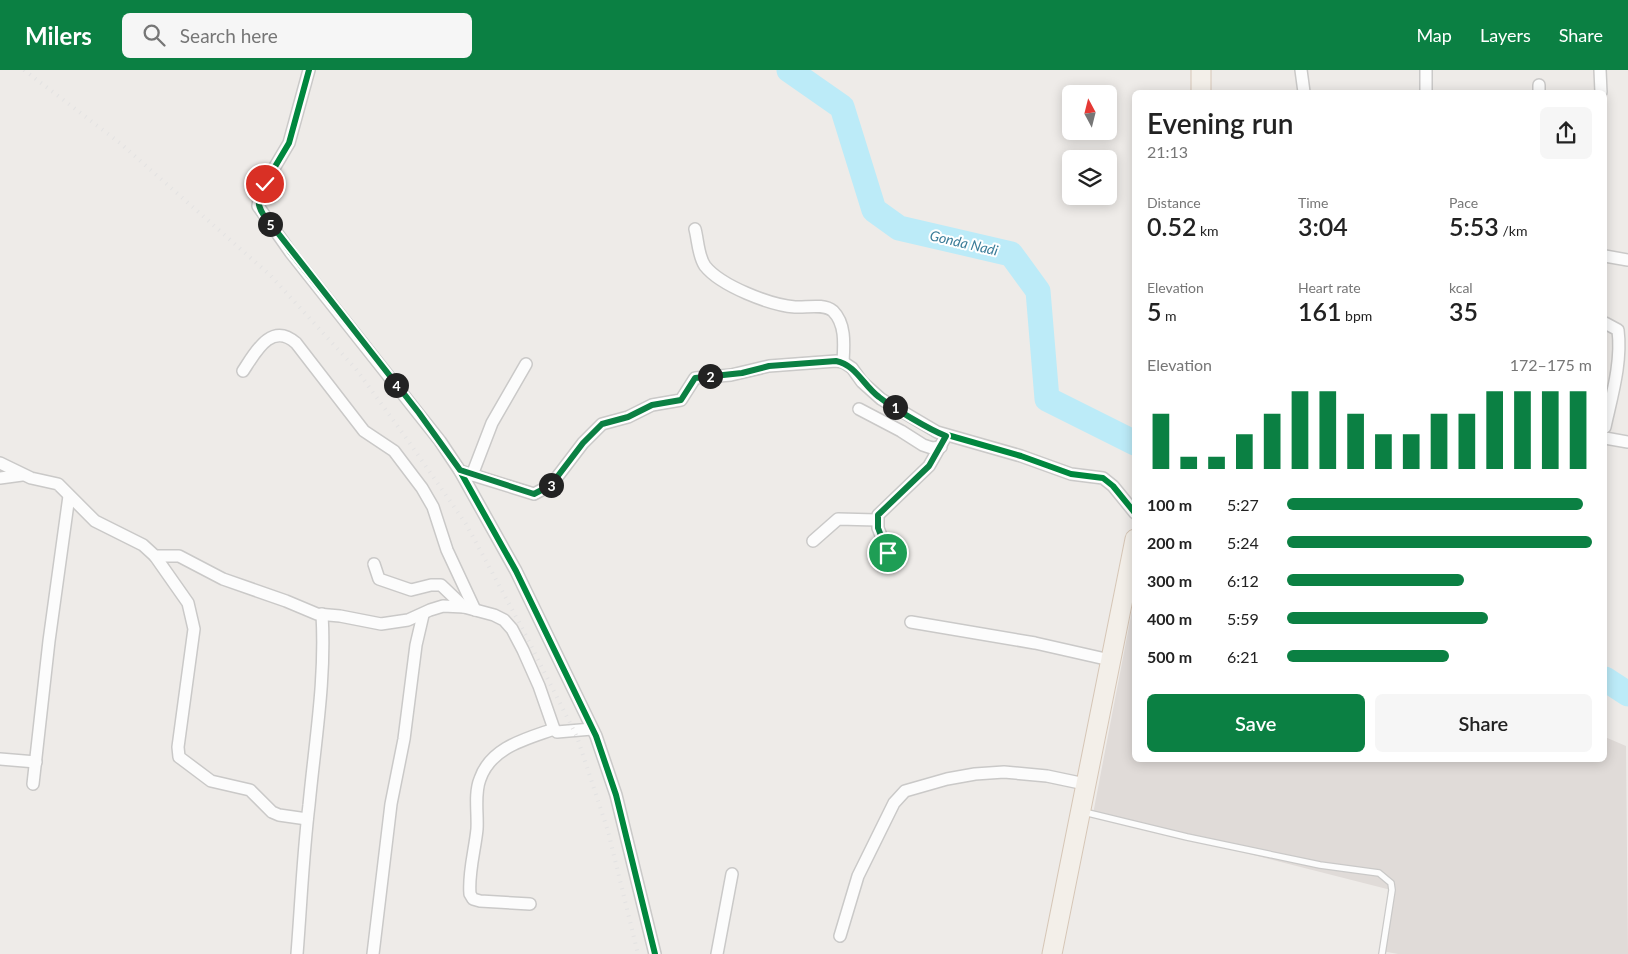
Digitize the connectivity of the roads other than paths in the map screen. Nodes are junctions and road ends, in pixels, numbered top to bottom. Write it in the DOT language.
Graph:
graph roads {
  1 [pos="309,70"];
  2 [pos="1201,70"];
  3 [pos="1301,70"];
  4 [pos="1426,70"];
  5 [pos="1600,70"];
  6 [pos="1201,90"];
  7 [pos="1304,90"];
  8 [pos="1426,90"];
  9 [pos="1601,90"];
  10 [pos="695,229"];
  11 [pos="1607,256"];
  12 [pos="1628,260"];
  13 [pos="1607,324"];
  14 [pos="844,362"];
  15 [pos="526,364"];
  16 [pos="243,372"];
  17 [pos="859,410"];
  18 [pos="1607,418"];
  19 [pos="946,436"];
  20 [pos="1607,438"];
  21 [pos="1628,442"];
  22 [pos="941,447"];
  23 [pos="0,463"];
  24 [pos="460,470"];
  25 [pos="472,474"];
  26 [pos="22,475"];
  27 [pos="0,478"];
  28 [pos="69,496"];
  29 [pos="1132,509"];
  30 [pos="877,520"];
  31 [pos="813,541"];
  32 [pos="888,553"];
  33 [pos="1132,554"];
  34 [pos="155,556"];
  35 [pos="374,564"];
  36 [pos="470,608"];
  37 [pos="322,614"];
  38 [pos="423,614"];
  39 [pos="911,622"];
  40 [pos="1110,660"];
  41 [pos="554,729"];
  42 [pos="592,729"];
  43 [pos="0,759"];
  44 [pos="36,762"];
  45 [pos="33,784"];
  46 [pos="1085,784"];
  47 [pos="1080,811"];
  48 [pos="307,819"];
  49 [pos="732,874"];
  50 [pos="530,904"];
  51 [pos="840,936"];
  52 [pos="298,954"];
  53 [pos="373,954"];
  54 [pos="655,954"];
  55 [pos="717,954"];
  56 [pos="1052,954"];
  57 [pos="1382,954"];
  1 -- 24 [label="street"];
  2 -- 6 [label="main road"];
  3 -- 7 [label="street"];
  4 -- 8 [label="street"];
  5 -- 9 [label="street"];
  10 -- 14 [label="street"];
  11 -- 12 [label="street"];
  13 -- 18 [label="street"];
  14 -- 19 [label="street"];
  14 -- 25 [label="street"];
  15 -- 25 [label="street"];
  16 -- 36 [label="street"];
  17 -- 22 [label="street"];
  19 -- 22 [label="street"];
  19 -- 29 [label="street"];
  20 -- 21 [label="street"];
  22 -- 30 [label="street"];
  23 -- 26 [label="street"];
  24 -- 25 [label="street"];
  24 -- 42 [label="street"];
  26 -- 27 [label="street"];
  26 -- 28 [label="street"];
  28 -- 34 [label="street"];
  28 -- 44 [label="street"];
  30 -- 31 [label="street"];
  30 -- 32 [label="street"];
  33 -- 40 [label="main road"];
  34 -- 37 [label="street"];
  34 -- 48 [label="street"];
  35 -- 36 [label="street"];
  36 -- 38 [label="street"];
  36 -- 41 [label="street"];
  37 -- 38 [label="street"];
  37 -- 48 [label="street"];
  38 -- 53 [label="street"];
  39 -- 40 [label="street"];
  40 -- 46 [label="main road"];
  41 -- 42 [label="street"];
  41 -- 50 [label="street"];
  42 -- 54 [label="street"];
  43 -- 44 [label="street"];
  44 -- 45 [label="street"];
  46 -- 47 [label="main road"];
  46 -- 51 [label="street"];
  47 -- 56 [label="main road"];
  47 -- 57 [label="lane"];
  48 -- 52 [label="street"];
  49 -- 55 [label="street"];
}
